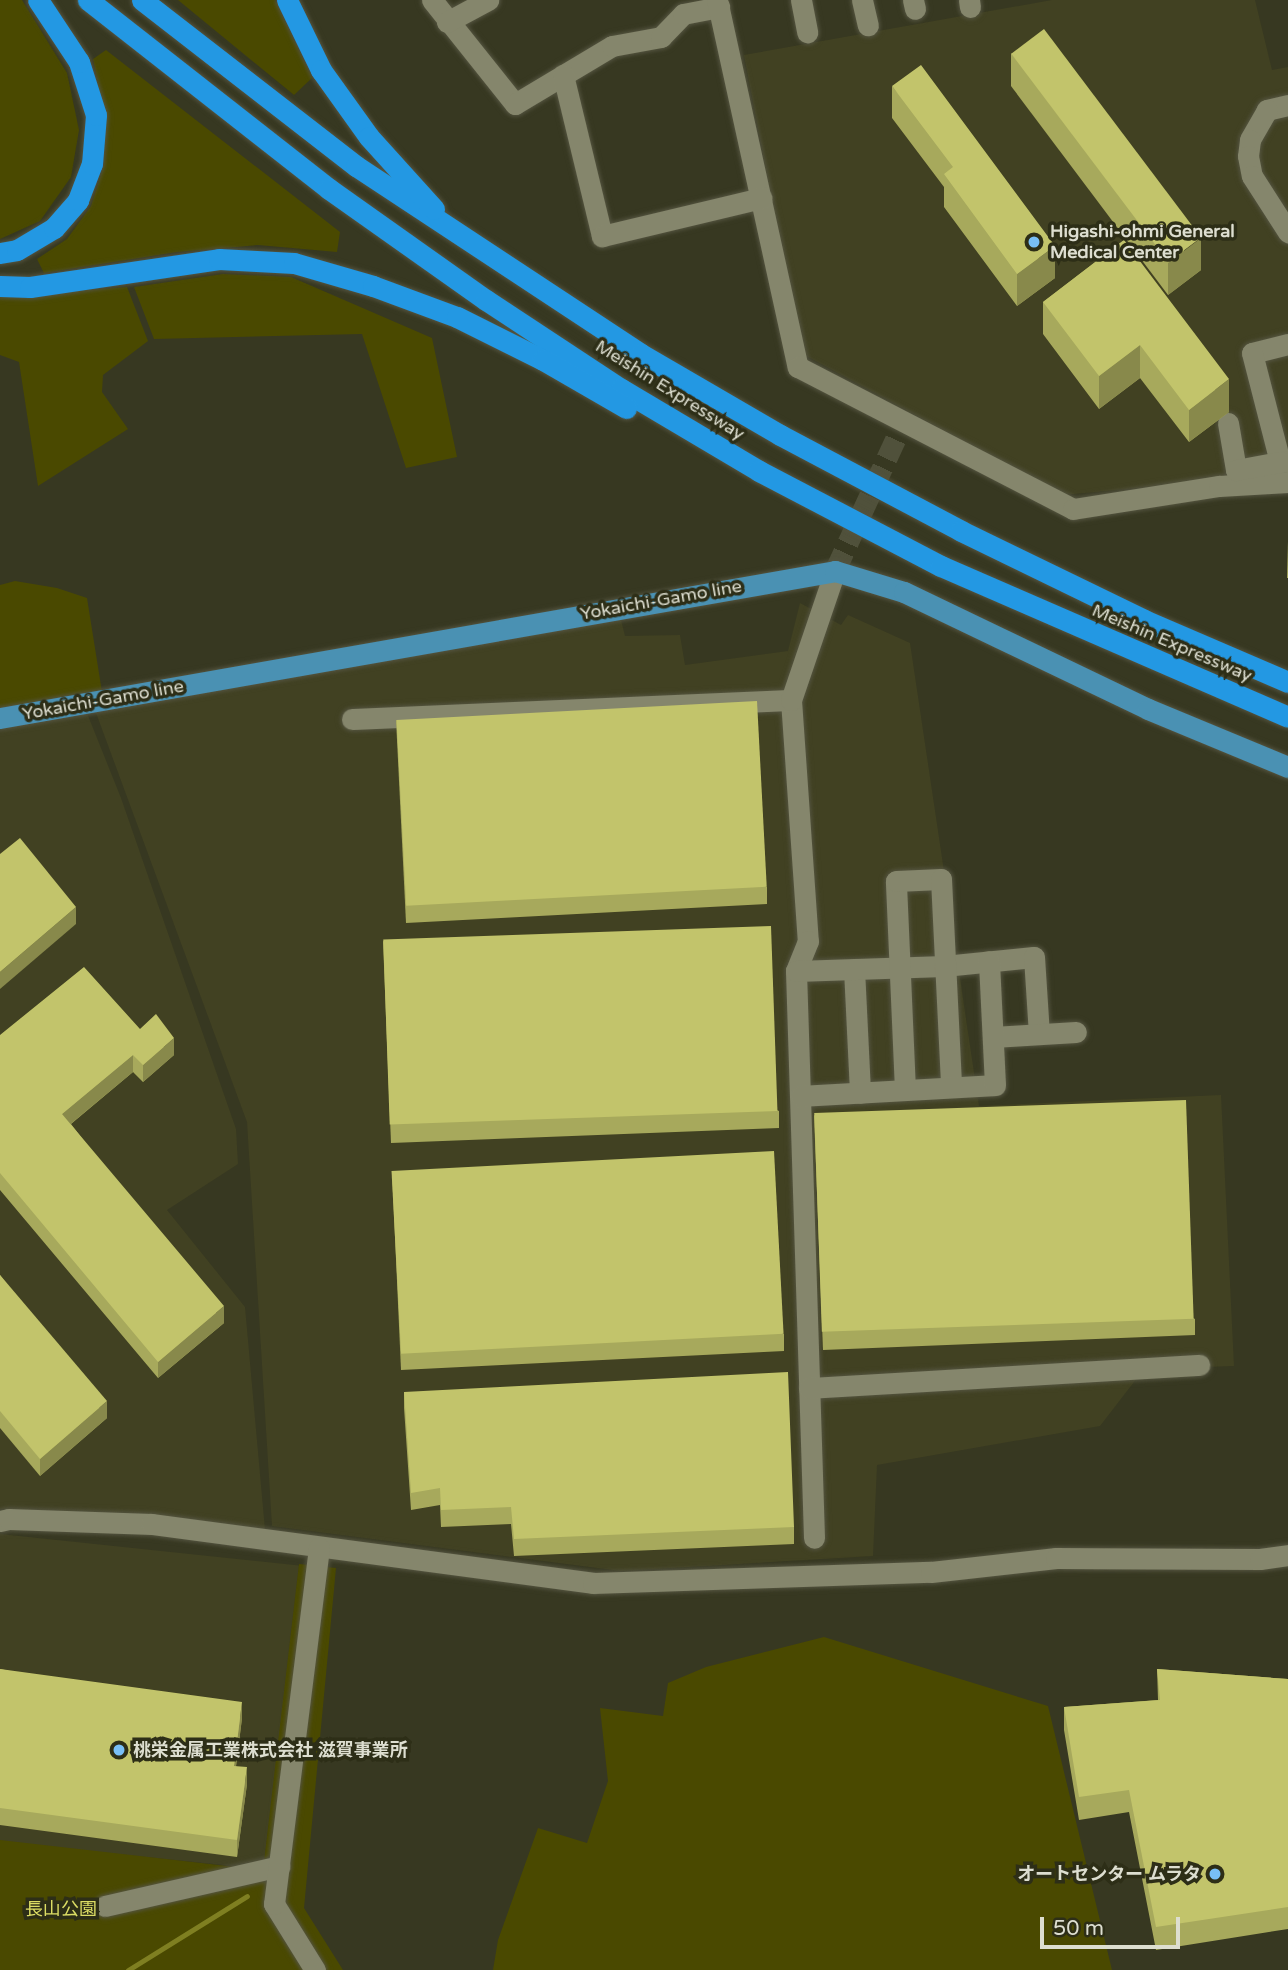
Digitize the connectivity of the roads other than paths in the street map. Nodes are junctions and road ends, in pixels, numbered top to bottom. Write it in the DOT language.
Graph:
graph roads {
  1 [pos="38,0"];
  2 [pos="88,0"];
  3 [pos="142,0"];
  4 [pos="287,0"];
  5 [pos="432,0"];
  6 [pos="488,0"];
  7 [pos="801,0"];
  8 [pos="862,0"];
  9 [pos="718,4"];
  10 [pos="447,22"];
  11 [pos="868,25"];
  12 [pos="807,32"];
  13 [pos="563,75"];
  14 [pos="1288,105"];
  15 [pos="762,198"];
  16 [pos="1288,233"];
  17 [pos="464,239"];
  18 [pos="0,253"];
  19 [pos="0,286"];
  20 [pos="1288,344"];
  21 [pos="1228,423"];
  22 [pos="1284,461"];
  23 [pos="1288,482"];
  24 [pos="941,566"];
  25 [pos="835,571"];
  26 [pos="1288,682"];
  27 [pos="791,700"];
  28 [pos="1288,717"];
  29 [pos="0,718"];
  30 [pos="352,719"];
  31 [pos="1288,768"];
  32 [pos="989,961"];
  33 [pos="944,966"];
  34 [pos="900,967"];
  35 [pos="854,969"];
  36 [pos="796,971"];
  37 [pos="1076,1032"];
  38 [pos="1039,1034"];
  39 [pos="993,1037"];
  40 [pos="951,1087"];
  41 [pos="905,1090"];
  42 [pos="860,1093"];
  43 [pos="801,1096"];
  44 [pos="1199,1365"];
  45 [pos="809,1388"];
  46 [pos="0,1521"];
  47 [pos="814,1538"];
  48 [pos="318,1548"];
  49 [pos="1288,1555"];
  50 [pos="279,1866"];
  51 [pos="105,1906"];
  52 [pos="314,1970"];
  1 -- 18 [label="highway"];
  2 -- 24 [label="highway, Meishin Expressway"];
  3 -- 17 [label="highway, Meishin Expressway"];
  4 -- 17 [label="highway"];
  5 -- 10 [label="street"];
  6 -- 10 [label="street"];
  7 -- 12 [label="street"];
  8 -- 11 [label="street"];
  9 -- 13 [label="street"];
  9 -- 15 [label="street"];
  10 -- 13 [label="street"];
  13 -- 15 [label="street"];
  14 -- 16 [label="street"];
  15 -- 23 [label="street"];
  17 -- 26 [label="highway, Meishin Expressway"];
  19 -- 24 [label="highway"];
  20 -- 22 [label="street"];
  21 -- 22 [label="street"];
  24 -- 28 [label="highway, Meishin Expressway"];
  25 -- 27 [label="street"];
  25 -- 29 [label="main road, Yokaichi-Gamo line"];
  25 -- 31 [label="main road, Yokaichi-Gamo line"];
  27 -- 30 [label="street"];
  27 -- 36 [label="street"];
  32 -- 33 [label="street"];
  32 -- 38 [label="street"];
  32 -- 39 [label="street"];
  33 -- 34 [label="street"];
  33 -- 34 [label="street"];
  33 -- 40 [label="street"];
  34 -- 35 [label="street"];
  34 -- 41 [label="street"];
  35 -- 36 [label="street"];
  35 -- 42 [label="street"];
  36 -- 43 [label="street"];
  37 -- 38 [label="street"];
  38 -- 39 [label="street"];
  39 -- 40 [label="street"];
  40 -- 41 [label="street"];
  41 -- 42 [label="street"];
  42 -- 43 [label="street"];
  43 -- 45 [label="street"];
  44 -- 45 [label="street"];
  45 -- 47 [label="street"];
  46 -- 48 [label="street"];
  48 -- 49 [label="street"];
  48 -- 50 [label="street"];
  50 -- 51 [label="street"];
  50 -- 52 [label="street"];
}
